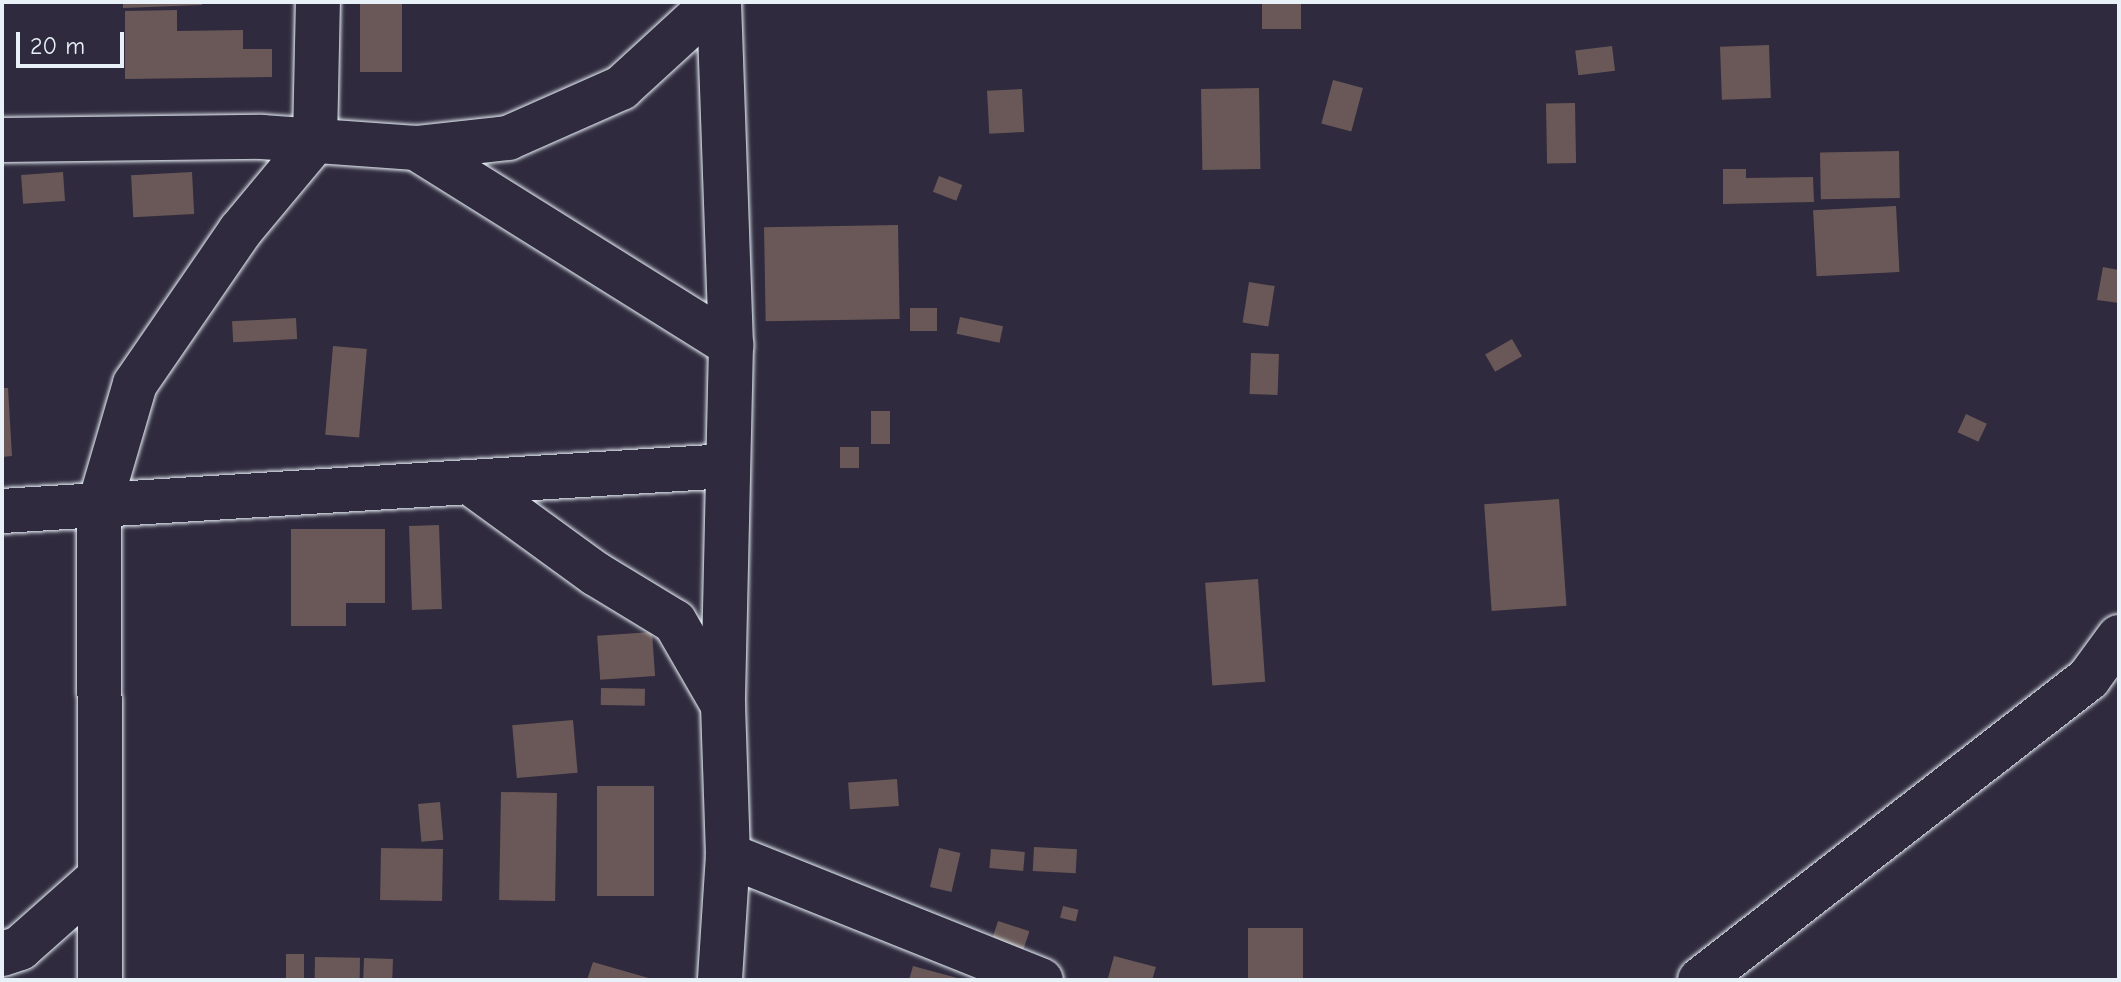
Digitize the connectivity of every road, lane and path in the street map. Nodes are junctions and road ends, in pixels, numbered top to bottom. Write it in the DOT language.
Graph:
graph roads {
  1 [pos="318,2"];
  2 [pos="717,2"];
  3 [pos="2,140"];
  4 [pos="315,141"];
  5 [pos="416,148"];
  6 [pos="731,345"];
  7 [pos="727,466"];
  8 [pos="472,484"];
  9 [pos="99,507"];
  10 [pos="2,511"];
  11 [pos="2119,637"];
  12 [pos="723,705"];
  13 [pos="728,855"];
  14 [pos="100,877"];
  15 [pos="2,954"];
  16 [pos="100,980"];
  17 [pos="720,980"];
  18 [pos="1041,980"];
  19 [pos="1700,980"];
  1 -- 4 [label="street"];
  2 -- 5 [label="street"];
  2 -- 6 [label="street"];
  3 -- 4 [label="street"];
  4 -- 5 [label="street"];
  4 -- 9 [label="street"];
  5 -- 6 [label="street"];
  6 -- 7 [label="street"];
  7 -- 8 [label="street"];
  7 -- 12 [label="street"];
  8 -- 9 [label="street"];
  8 -- 12 [label="street"];
  9 -- 10 [label="street"];
  9 -- 14 [label="street"];
  11 -- 19 [label="street"];
  12 -- 13 [label="street"];
  13 -- 17 [label="street"];
  13 -- 18 [label="street"];
  14 -- 15 [label="street"];
  14 -- 16 [label="street"];
}
